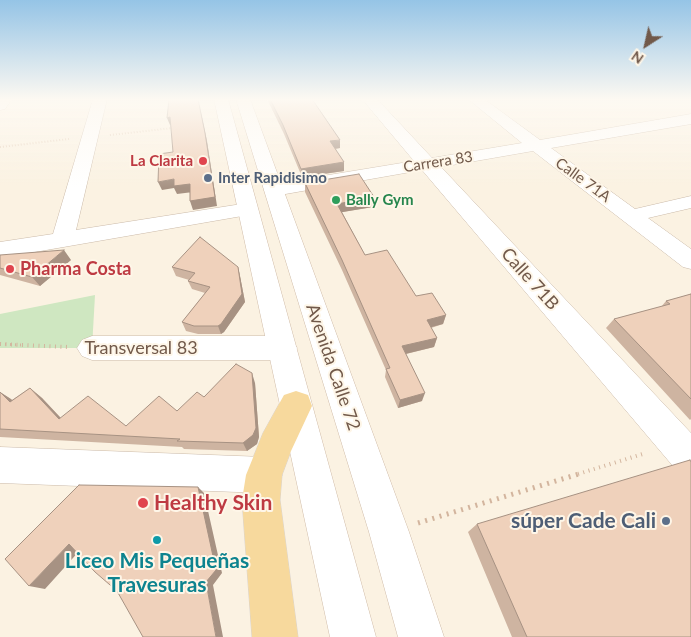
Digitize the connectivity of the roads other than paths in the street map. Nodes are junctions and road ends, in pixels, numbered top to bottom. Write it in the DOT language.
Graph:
graph roads {
  1 [pos="92,129"];
  2 [pos="227,129"];
  3 [pos="253,129"];
  4 [pos="395,129"];
  5 [pos="515,129"];
  6 [pos="635,129"];
  7 [pos="536,146"];
  8 [pos="425,164"];
  9 [pos="274,190"];
  10 [pos="691,202"];
  11 [pos="248,210"];
  12 [pos="631,216"];
  13 [pos="63,239"];
  14 [pos="0,250"];
  15 [pos="691,261"];
  16 [pos="92,348"];
  17 [pos="282,348"];
  18 [pos="296,406"];
  19 [pos="686,445"];
  20 [pos="0,464"];
  21 [pos="264,475"];
  22 [pos="275,637"];
  23 [pos="353,637"];
  24 [pos="421,637"];
  1 -- 13 [label="street"];
  2 -- 11 [label="street"];
  3 -- 9 [label="street, Avenida Calle 72"];
  4 -- 8 [label="street, Calle 71B"];
  5 -- 7 [label="street, Calle 71A"];
  6 -- 7 [label="street, Carrera 83"];
  7 -- 8 [label="street, Carrera 83"];
  7 -- 12 [label="street, Calle 71A"];
  8 -- 9 [label="street, Carrera 83"];
  8 -- 19 [label="street, Calle 71B"];
  9 -- 24 [label="street, Avenida Calle 72"];
  10 -- 12 [label="street"];
  11 -- 13 [label="street"];
  11 -- 17 [label="street"];
  12 -- 15 [label="street, Calle 71A"];
  13 -- 14 [label="street"];
  16 -- 17 [label="street, Transversal 83"];
  17 -- 18 [label="street"];
  18 -- 21 [label="main road"];
  18 -- 23 [label="street"];
  20 -- 21 [label="street"];
  21 -- 22 [label="main road"];
}
